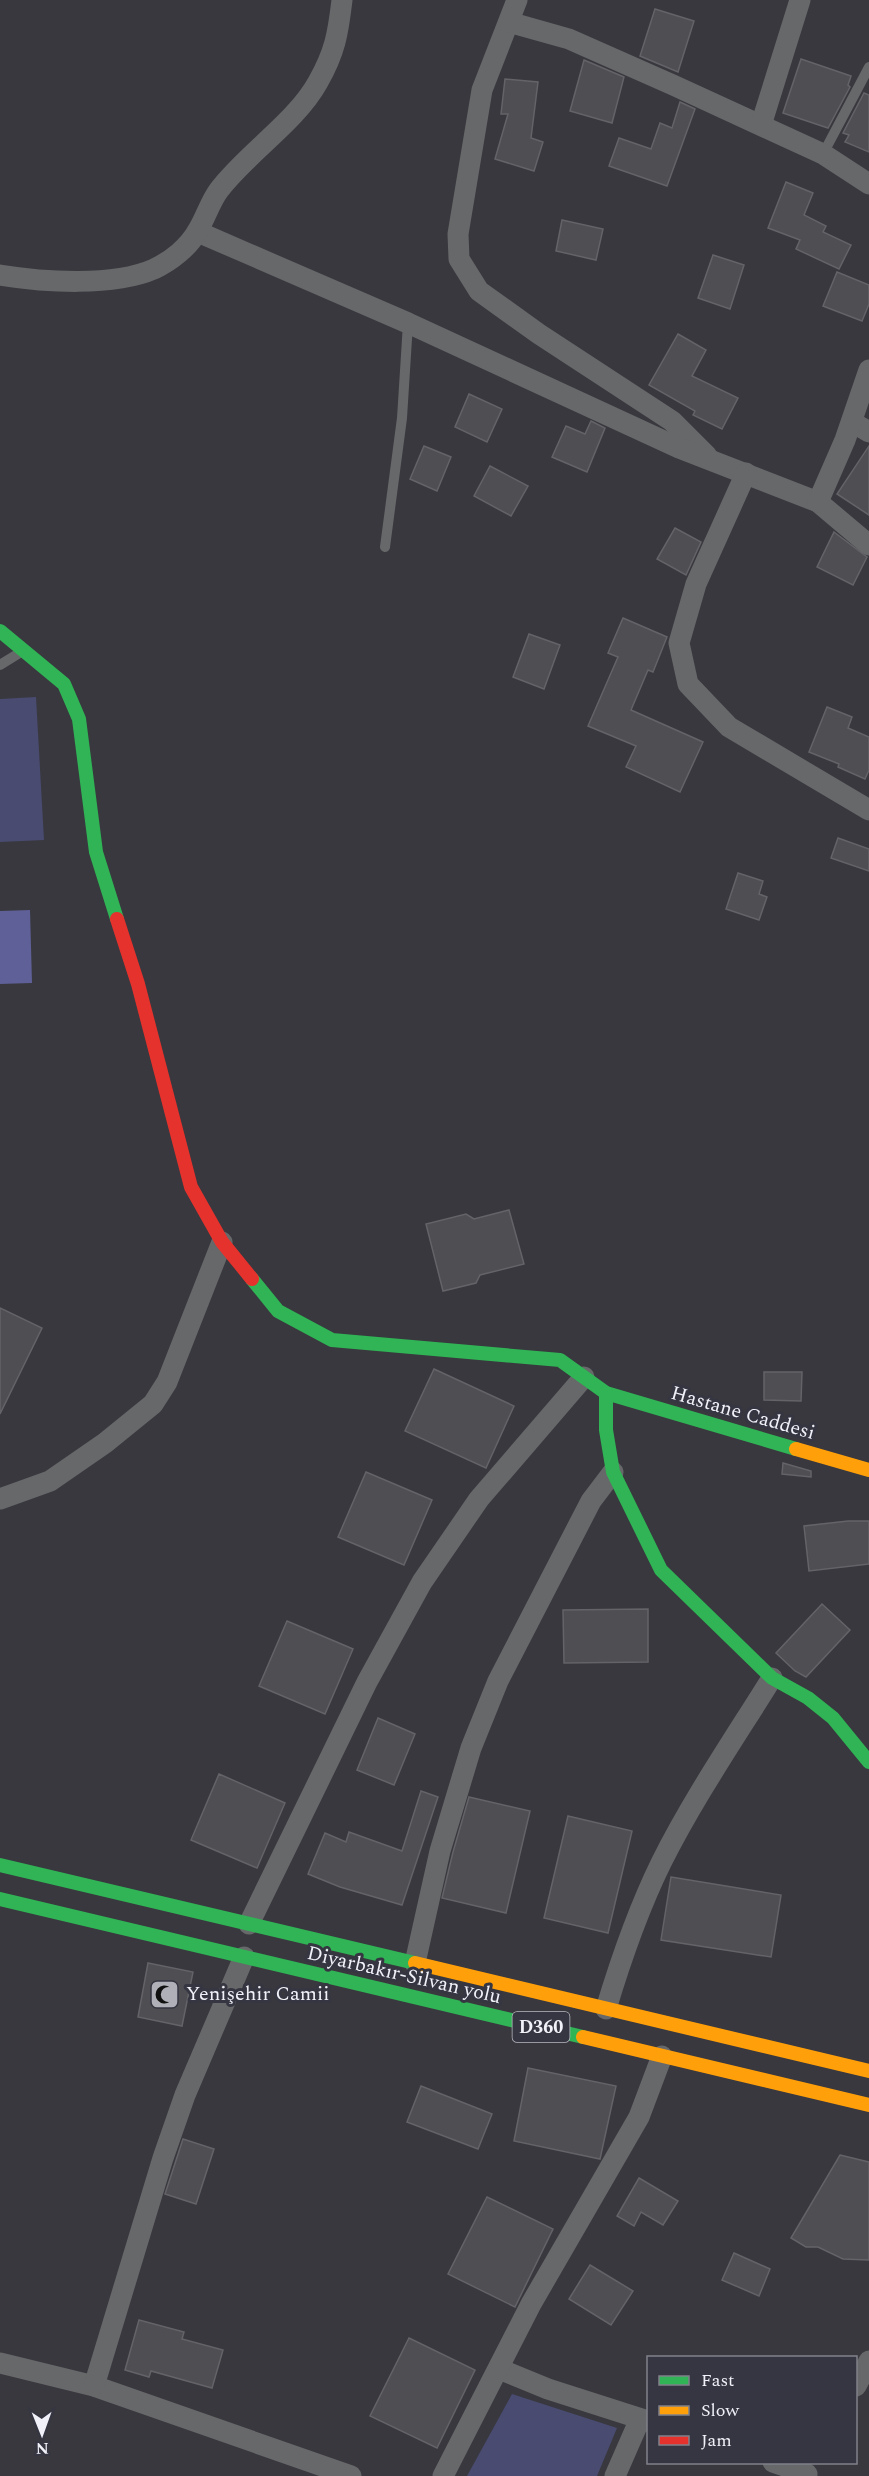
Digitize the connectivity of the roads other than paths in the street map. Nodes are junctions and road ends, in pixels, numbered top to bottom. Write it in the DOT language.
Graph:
graph roads {
  1 [pos="342,0"];
  2 [pos="517,0"];
  3 [pos="800,0"];
  4 [pos="509,22"];
  5 [pos="869,68"];
  6 [pos="761,125"];
  7 [pos="823,154"];
  8 [pos="869,184"];
  9 [pos="198,232"];
  10 [pos="0,275"];
  11 [pos="408,323"];
  12 [pos="868,377"];
  13 [pos="860,427"];
  14 [pos="711,460"];
  15 [pos="746,473"];
  16 [pos="818,502"];
  17 [pos="869,545"];
  18 [pos="385,547"];
  19 [pos="0,631"];
  20 [pos="23,650"];
  21 [pos="0,666"];
  22 [pos="869,810"];
  23 [pos="222,1242"];
  24 [pos="585,1377"];
  25 [pos="606,1393"];
  26 [pos="869,1470"];
  27 [pos="614,1472"];
  28 [pos="0,1499"];
  29 [pos="772,1678"];
  30 [pos="869,1762"];
  31 [pos="0,1865"];
  32 [pos="0,1899"];
  33 [pos="249,1924"];
  34 [pos="244,1957"];
  35 [pos="416,1964"];
  36 [pos="606,2009"];
  37 [pos="662,2056"];
  38 [pos="869,2071"];
  39 [pos="869,2105"];
  40 [pos="869,2361"];
  41 [pos="0,2363"];
  42 [pos="499,2369"];
  43 [pos="857,2382"];
  44 [pos="94,2386"];
  45 [pos="644,2420"];
  46 [pos="778,2464"];
  47 [pos="809,2471"];
  48 [pos="351,2476"];
  49 [pos="443,2476"];
  50 [pos="615,2476"];
  1 -- 9 [label="street"];
  2 -- 4 [label="street"];
  3 -- 6 [label="street"];
  4 -- 6 [label="street"];
  4 -- 14 [label="street"];
  5 -- 7 [label="lane"];
  6 -- 7 [label="street"];
  7 -- 8 [label="street"];
  9 -- 10 [label="street"];
  9 -- 11 [label="street"];
  11 -- 14 [label="street"];
  11 -- 18 [label="lane"];
  12 -- 13 [label="street"];
  13 -- 16 [label="street"];
  14 -- 15 [label="street"];
  15 -- 16 [label="street"];
  15 -- 22 [label="street"];
  16 -- 17 [label="street"];
  19 -- 20 [label="main road"];
  20 -- 21 [label="lane"];
  20 -- 23 [label="main road"];
  23 -- 24 [label="main road"];
  23 -- 28 [label="street"];
  24 -- 25 [label="main road"];
  24 -- 33 [label="street"];
  25 -- 26 [label="main road, Hastane Caddesi"];
  25 -- 27 [label="main road"];
  27 -- 29 [label="main road"];
  27 -- 35 [label="street"];
  29 -- 30 [label="main road"];
  29 -- 36 [label="street"];
  31 -- 33 [label="main road, Diyarbakır-Silvan yolu / D360"];
  32 -- 34 [label="main road, Diyarbakır-Silvan yolu / D360"];
  33 -- 35 [label="main road, Diyarbakır-Silvan yolu / D360"];
  34 -- 37 [label="main road, Diyarbakır-Silvan yolu / D360"];
  34 -- 44 [label="street"];
  35 -- 36 [label="main road, Diyarbakır-Silvan yolu / D360"];
  36 -- 38 [label="main road, Diyarbakır-Silvan yolu / D360"];
  37 -- 39 [label="main road, Diyarbakır-Silvan yolu / D360"];
  37 -- 42 [label="street"];
  40 -- 43 [label="street"];
  41 -- 44 [label="street"];
  42 -- 45 [label="street"];
  42 -- 49 [label="street"];
  44 -- 48 [label="street"];
  45 -- 50 [label="street"];
  46 -- 47 [label="street"];
}
